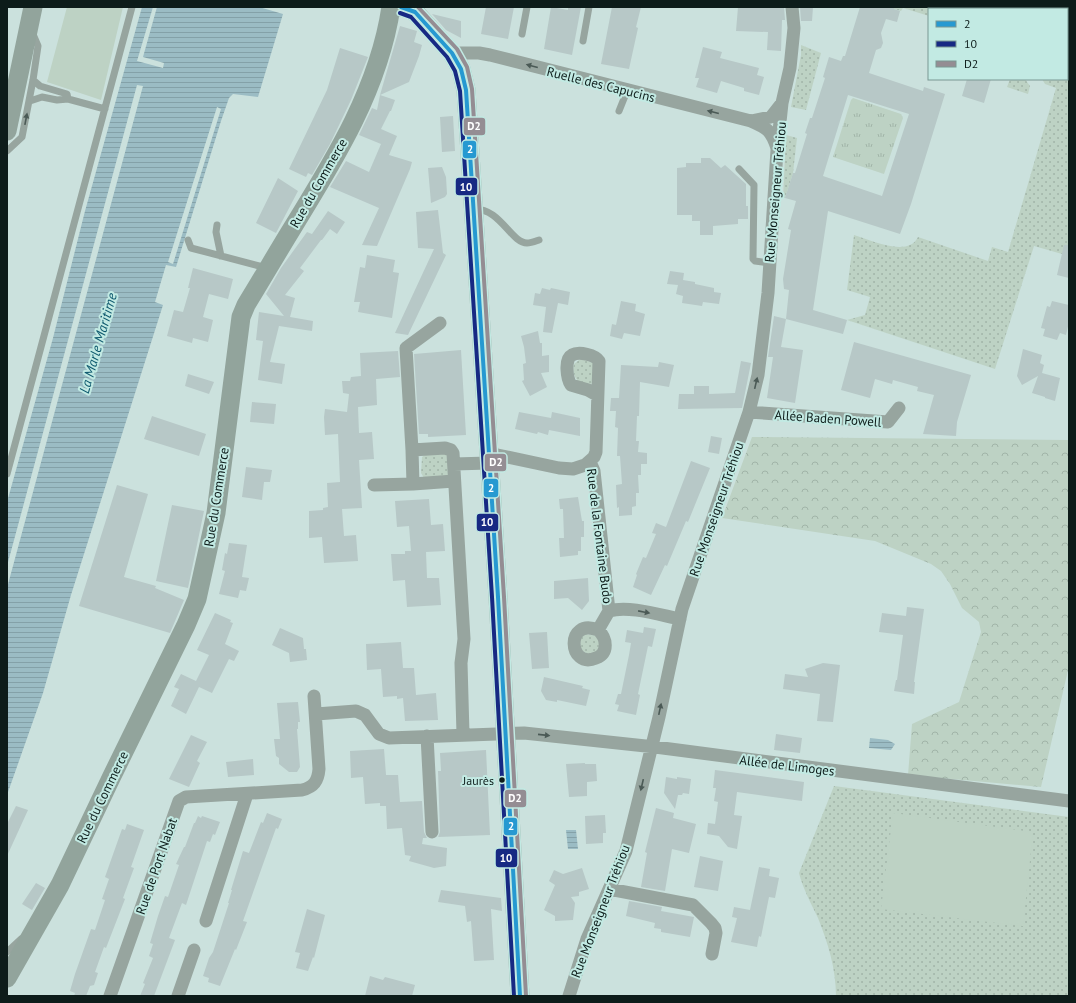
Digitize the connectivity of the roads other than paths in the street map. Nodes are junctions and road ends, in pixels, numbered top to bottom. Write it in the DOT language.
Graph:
graph roads {
  1 [pos="132,7"];
  2 [pos="391,7"];
  3 [pos="402,7"];
  4 [pos="527,7"];
  5 [pos="589,7"];
  6 [pos="792,7"];
  7 [pos="31,16"];
  8 [pos="522,34"];
  9 [pos="583,41"];
  10 [pos="452,53"];
  11 [pos="33,80"];
  12 [pos="627,91"];
  13 [pos="68,99"];
  14 [pos="30,101"];
  15 [pos="782,103"];
  16 [pos="105,109"];
  17 [pos="619,111"];
  18 [pos="750,121"];
  19 [pos="7,131"];
  20 [pos="777,150"];
  21 [pos="7,151"];
  22 [pos="739,170"];
  23 [pos="474,209"];
  24 [pos="217,225"];
  25 [pos="188,240"];
  26 [pos="539,240"];
  27 [pos="221,256"];
  28 [pos="770,264"];
  29 [pos="268,268"];
  30 [pos="440,323"];
  31 [pos="597,395"];
  32 [pos="899,408"];
  33 [pos="749,412"];
  34 [pos="412,450"];
  35 [pos="488,458"];
  36 [pos="590,462"];
  37 [pos="454,464"];
  38 [pos="7,474"];
  39 [pos="454,481"];
  40 [pos="413,484"];
  41 [pos="374,486"];
  42 [pos="609,611"];
  43 [pos="680,619"];
  44 [pos="598,630"];
  45 [pos="314,696"];
  46 [pos="316,714"];
  47 [pos="463,734"];
  48 [pos="505,734"];
  49 [pos="427,736"];
  50 [pos="650,747"];
  51 [pos="247,794"];
  52 [pos="1069,801"];
  53 [pos="432,832"];
  54 [pos="609,889"];
  55 [pos="40,920"];
  56 [pos="206,921"];
  57 [pos="194,950"];
  58 [pos="7,952"];
  59 [pos="712,954"];
  60 [pos="7,978"];
  61 [pos="110,996"];
  62 [pos="178,996"];
  63 [pos="520,996"];
  64 [pos="568,996"];
  1 -- 16 [label="lane"];
  2 -- 29 [label="main road, Rue du Commerce"];
  3 -- 10 [label="main road"];
  4 -- 8 [label="lane"];
  5 -- 9 [label="lane"];
  6 -- 15 [label="street, Rue Monseigneur Tréhiou"];
  7 -- 11 [label="lane"];
  7 -- 19 [label="main road"];
  12 -- 10 [label="street, Ruelle des Capucins, one-way"];
  10 -- 23 [label="main road"];
  11 -- 13 [label="lane"];
  11 -- 14 [label="lane"];
  12 -- 17 [label="lane"];
  18 -- 12 [label="street, Ruelle des Capucins, one-way"];
  13 -- 14 [label="lane"];
  13 -- 16 [label="lane"];
  21 -- 14 [label="lane, one-way"];
  15 -- 18 [label="street, Ruelle des Capucins"];
  15 -- 20 [label="street, Rue Monseigneur Tréhiou"];
  16 -- 38 [label="lane"];
  18 -- 20 [label="street, Ruelle des Capucins"];
  20 -- 28 [label="street, Rue Monseigneur Tréhiou"];
  22 -- 28 [label="lane"];
  23 -- 26 [label="lane"];
  23 -- 35 [label="main road"];
  24 -- 27 [label="lane"];
  25 -- 27 [label="lane"];
  27 -- 29 [label="lane"];
  33 -- 28 [label="street, Rue Monseigneur Tréhiou, one-way"];
  29 -- 55 [label="main road, Rue du Commerce"];
  30 -- 34 [label="street"];
  31 -- 36 [label="street, Rue de la Fontaine Budo"];
  32 -- 33 [label="street, Allée Baden Powell"];
  33 -- 43 [label="street, Rue Monseigneur Tréhiou"];
  34 -- 37 [label="street"];
  34 -- 40 [label="street"];
  35 -- 36 [label="street, Rue de la Fontaine Budo"];
  35 -- 37 [label="street, Rue de la Fontaine Budo"];
  35 -- 48 [label="main road"];
  36 -- 42 [label="street, Rue de la Fontaine Budo"];
  37 -- 39 [label="street"];
  39 -- 40 [label="street"];
  39 -- 47 [label="street"];
  40 -- 41 [label="street"];
  42 -- 43 [label="street, Rue de la Fontaine Budo, one-way"];
  42 -- 44 [label="street, Rue de la Fontaine Budo"];
  50 -- 43 [label="street, Rue Monseigneur Tréhiou, one-way"];
  45 -- 46 [label="street, Rue de Port Nabat"];
  46 -- 49 [label="street, Allée de Limoges"];
  46 -- 51 [label="street, Rue de Port Nabat"];
  47 -- 48 [label="street, Allée de Limoges"];
  47 -- 49 [label="street, Allée de Limoges"];
  48 -- 50 [label="street, Allée de Limoges, one-way"];
  48 -- 63 [label="main road"];
  49 -- 53 [label="street"];
  50 -- 52 [label="street, Allée de Limoges"];
  50 -- 54 [label="street, Rue Monseigneur Tréhiou, one-way"];
  51 -- 56 [label="street"];
  51 -- 61 [label="street, Rue de Port Nabat"];
  54 -- 59 [label="street"];
  54 -- 64 [label="street, Rue Monseigneur Tréhiou"];
  55 -- 58 [label="lane"];
  55 -- 60 [label="main road, Rue du Commerce"];
  57 -- 62 [label="street"];
}
